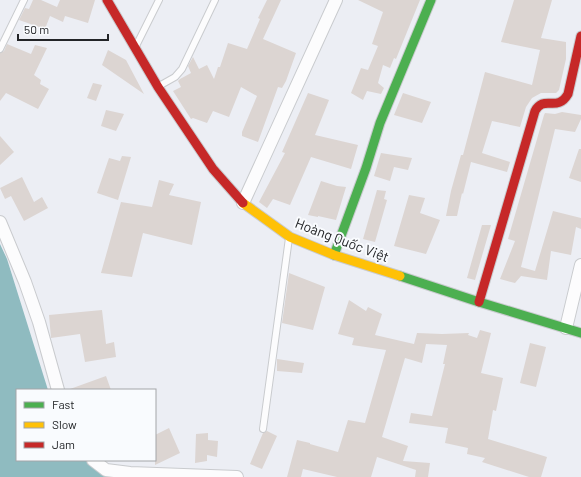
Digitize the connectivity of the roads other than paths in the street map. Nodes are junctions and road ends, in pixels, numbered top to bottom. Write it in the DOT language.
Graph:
graph roads {
  1 [pos="24,0"];
  2 [pos="107,0"];
  3 [pos="160,0"];
  4 [pos="215,0"];
  5 [pos="336,0"];
  6 [pos="431,0"];
  7 [pos="581,36"];
  8 [pos="135,48"];
  9 [pos="0,49"];
  10 [pos="158,87"];
  11 [pos="243,203"];
  12 [pos="0,222"];
  13 [pos="290,237"];
  14 [pos="334,255"];
  15 [pos="581,264"];
  16 [pos="479,302"];
  17 [pos="566,328"];
  18 [pos="581,333"];
  19 [pos="58,389"];
  20 [pos="263,429"];
  21 [pos="94,461"];
  22 [pos="237,477"];
  1 -- 9 [label="lane"];
  2 -- 8 [label="street, Hoàng Quốc Việt"];
  3 -- 8 [label="lane"];
  4 -- 10 [label="lane"];
  5 -- 11 [label="street"];
  6 -- 14 [label="street"];
  7 -- 16 [label="street"];
  8 -- 10 [label="street, Hoàng Quốc Việt"];
  10 -- 11 [label="street, Hoàng Quốc Việt"];
  11 -- 13 [label="street, Hoàng Quốc Việt"];
  12 -- 19 [label="street"];
  13 -- 14 [label="street, Hoàng Quốc Việt"];
  13 -- 20 [label="lane"];
  14 -- 16 [label="street, Hoàng Quốc Việt"];
  15 -- 17 [label="street"];
  16 -- 17 [label="street, Hoàng Quốc Việt"];
  17 -- 18 [label="street, Hoàng Quốc Việt"];
  21 -- 22 [label="street"];
}
